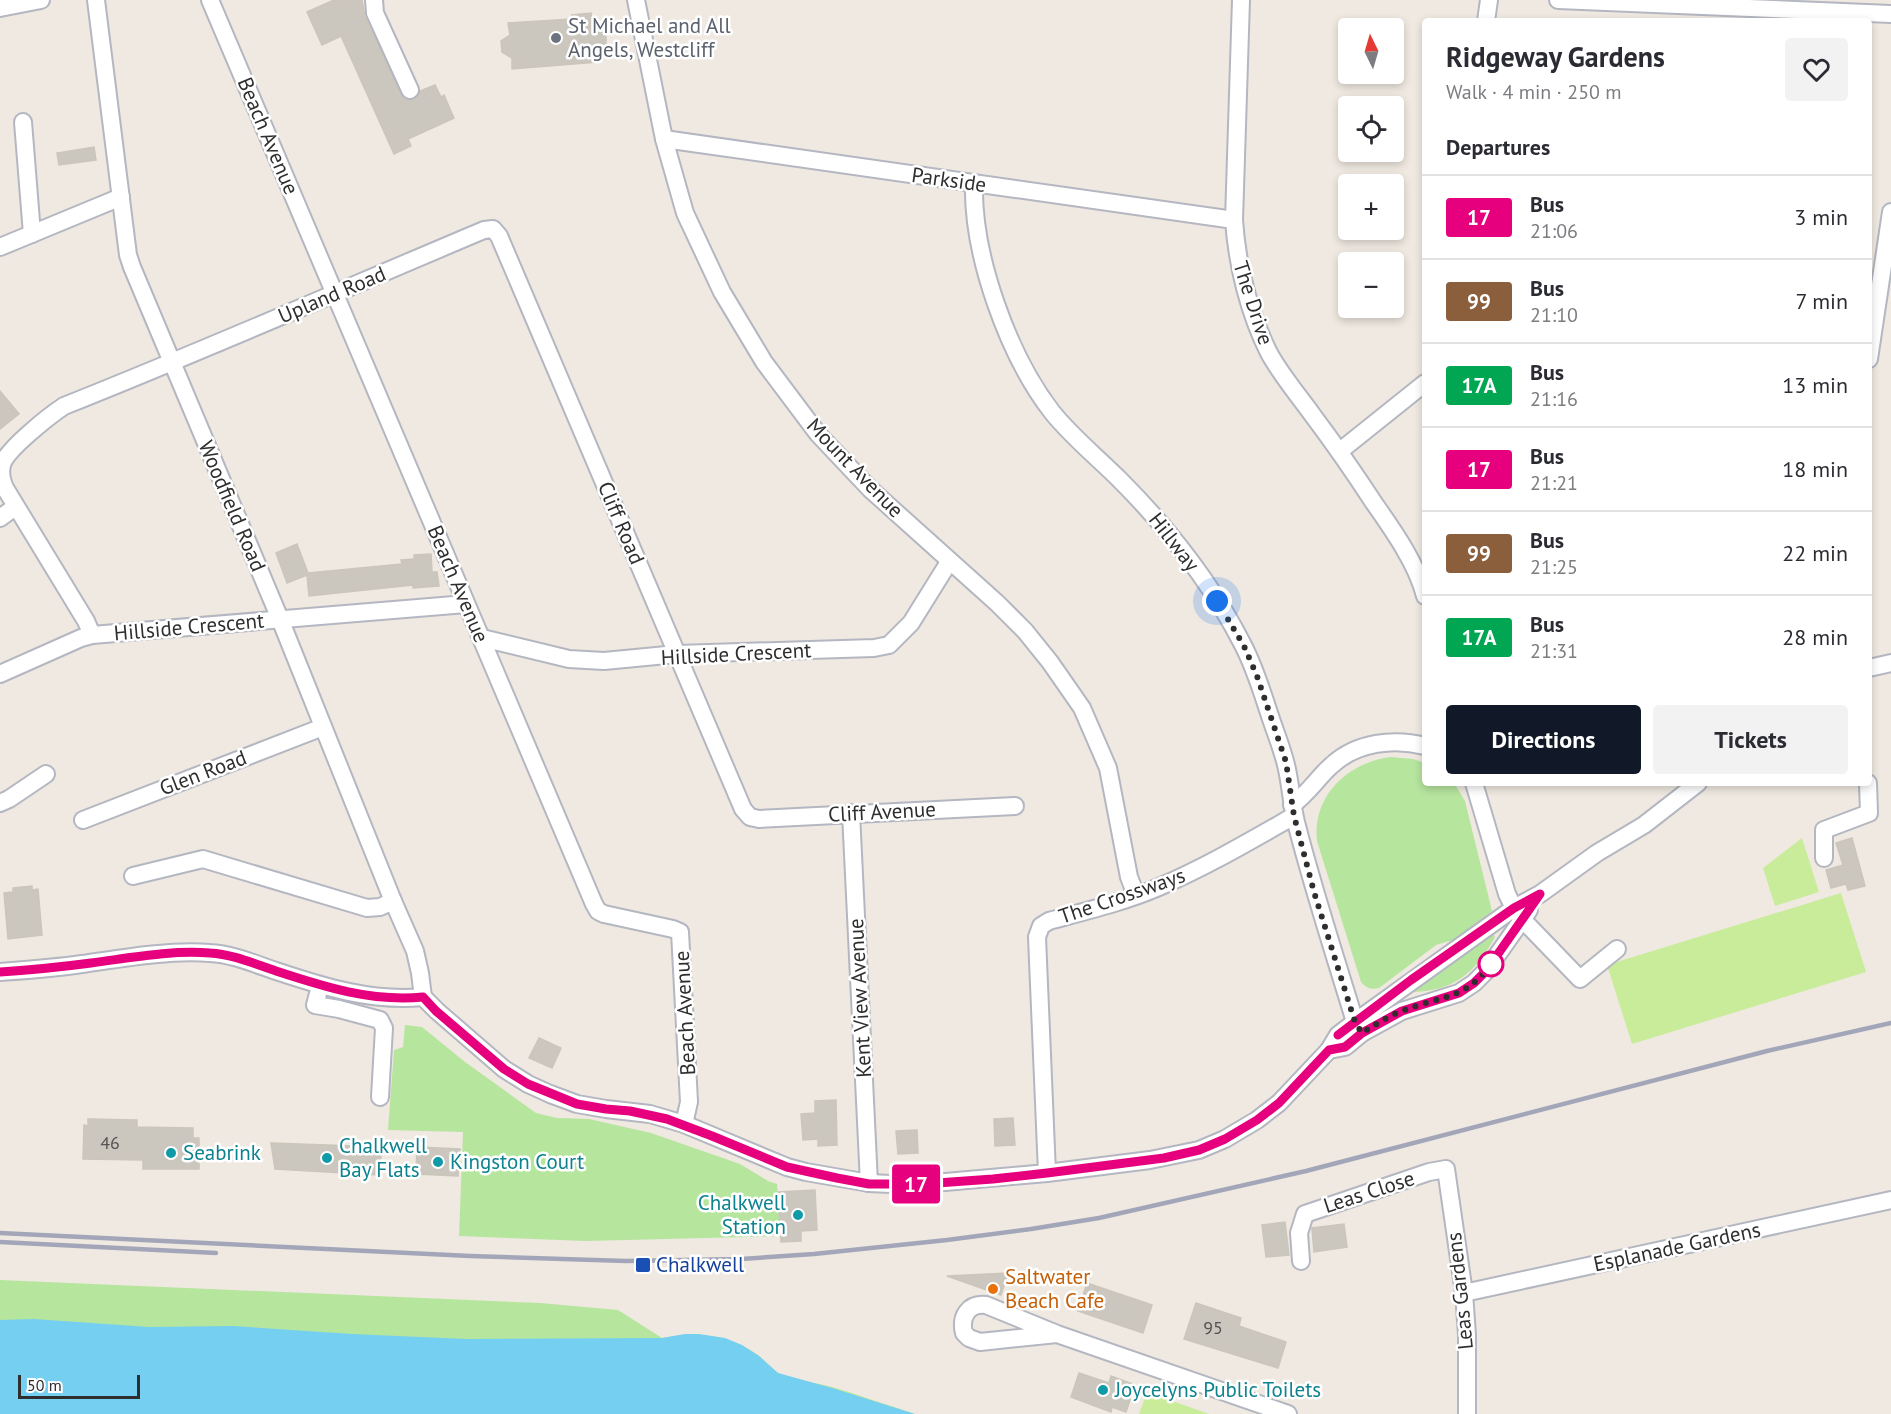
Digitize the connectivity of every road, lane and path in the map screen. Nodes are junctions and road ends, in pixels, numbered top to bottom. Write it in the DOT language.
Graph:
graph roads {
  1 [pos="41,0"];
  2 [pos="96,0"];
  3 [pos="210,0"];
  4 [pos="374,0"];
  5 [pos="636,0"];
  6 [pos="1241,0"];
  7 [pos="1489,0"];
  8 [pos="1558,0"];
  9 [pos="0,8"];
  10 [pos="1701,14"];
  11 [pos="1891,14"];
  12 [pos="1486,18"];
  13 [pos="410,90"];
  14 [pos="23,122"];
  15 [pos="664,140"];
  16 [pos="974,183"];
  17 [pos="121,196"];
  18 [pos="1891,212"];
  19 [pos="1234,220"];
  20 [pos="493,229"];
  21 [pos="32,234"];
  22 [pos="0,247"];
  23 [pos="334,293"];
  24 [pos="1872,339"];
  25 [pos="172,364"];
  26 [pos="1422,385"];
  27 [pos="1340,452"];
  28 [pos="1,475"];
  29 [pos="15,507"];
  30 [pos="0,518"];
  31 [pos="950,562"];
  32 [pos="1422,589"];
  33 [pos="466,604"];
  34 [pos="280,619"];
  35 [pos="92,635"];
  36 [pos="482,638"];
  37 [pos="677,654"];
  38 [pos="1891,663"];
  39 [pos="1872,667"];
  40 [pos="0,674"];
  41 [pos="323,727"];
  42 [pos="1422,745"];
  43 [pos="46,774"];
  44 [pos="1475,786"];
  45 [pos="1694,786"];
  46 [pos="1868,786"];
  47 [pos="0,803"];
  48 [pos="1015,806"];
  49 [pos="1293,811"];
  50 [pos="851,813"];
  51 [pos="750,817"];
  52 [pos="83,820"];
  53 [pos="1824,858"];
  54 [pos="133,876"];
  55 [pos="1136,896"];
  56 [pos="393,901"];
  57 [pos="1518,913"];
  58 [pos="1617,949"];
  59 [pos="0,972"];
  60 [pos="320,986"];
  61 [pos="423,997"];
  62 [pos="1358,1027"];
  63 [pos="380,1097"];
  64 [pos="684,1124"];
  65 [pos="1446,1169"];
  66 [pos="1047,1173"];
  67 [pos="869,1184"];
  68 [pos="1891,1200"];
  69 [pos="1301,1261"];
  70 [pos="1464,1293"];
  71 [pos="1057,1334"];
  72 [pos="1288,1414"];
  73 [pos="1467,1414"];
  1 -- 9 [label="street"];
  2 -- 17 [label="street, Woodfield Road"];
  3 -- 23 [label="street, Beach Avenue"];
  4 -- 13 [label="street"];
  5 -- 15 [label="street, Mount Avenue"];
  6 -- 19 [label="street, The Drive"];
  7 -- 12 [label="street"];
  8 -- 10 [label="street"];
  10 -- 11 [label="street"];
  14 -- 21 [label="street"];
  15 -- 16 [label="street, Parkside"];
  15 -- 31 [label="street, Mount Avenue"];
  16 -- 19 [label="street, Parkside"];
  16 -- 49 [label="street, Hillway"];
  17 -- 21 [label="street"];
  17 -- 25 [label="street, Woodfield Road"];
  18 -- 24 [label="street"];
  19 -- 27 [label="street, The Drive"];
  20 -- 23 [label="street, Upland Road"];
  20 -- 37 [label="street, Cliff Road"];
  21 -- 22 [label="street"];
  23 -- 25 [label="street, Upland Road"];
  23 -- 33 [label="street, Beach Avenue"];
  25 -- 28 [label="street, Hillside Crescent"];
  25 -- 34 [label="street, Woodfield Road"];
  26 -- 27 [label="street"];
  27 -- 32 [label="street, The Drive"];
  28 -- 29 [label="street, Hillside Crescent"];
  29 -- 30 [label="street"];
  29 -- 35 [label="street, Hillside Crescent"];
  31 -- 37 [label="street, Hillside Crescent"];
  31 -- 55 [label="street, Mount Avenue"];
  33 -- 34 [label="street, Hillside Crescent"];
  33 -- 36 [label="street, Beach Avenue"];
  34 -- 35 [label="street, Hillside Crescent"];
  34 -- 41 [label="street, Woodfield Road"];
  35 -- 40 [label="street"];
  36 -- 37 [label="street, Hillside Crescent"];
  36 -- 64 [label="street, Beach Avenue"];
  37 -- 51 [label="street, Cliff Road"];
  38 -- 39 [label="street"];
  41 -- 52 [label="street, Glen Road"];
  41 -- 56 [label="street, Woodfield Road"];
  42 -- 49 [label="street, The Crossways"];
  43 -- 47 [label="street"];
  44 -- 57 [label="street"];
  45 -- 57 [label="street"];
  46 -- 53 [label="street"];
  48 -- 50 [label="street, Cliff Avenue"];
  49 -- 55 [label="street, The Crossways"];
  49 -- 62 [label="street, Hillway"];
  50 -- 51 [label="street, Cliff Avenue"];
  50 -- 67 [label="street, Kent View Avenue"];
  54 -- 56 [label="street"];
  55 -- 66 [label="street, The Crossways"];
  56 -- 61 [label="street, Woodfield Road"];
  57 -- 58 [label="street"];
  57 -- 62 [label="street"];
  57 -- 62 [label="street"];
  59 -- 60 [label="street"];
  60 -- 61 [label="street"];
  60 -- 63 [label="street"];
  61 -- 64 [label="street"];
  62 -- 66 [label="street"];
  64 -- 67 [label="street"];
  65 -- 69 [label="street, Leas Close"];
  65 -- 70 [label="street, Leas Gardens"];
  66 -- 67 [label="street"];
  68 -- 70 [label="street, Esplanade Gardens"];
  70 -- 73 [label="street, Leas Gardens"];
  71 -- 71 [label="street"];
  71 -- 72 [label="street"];
}
